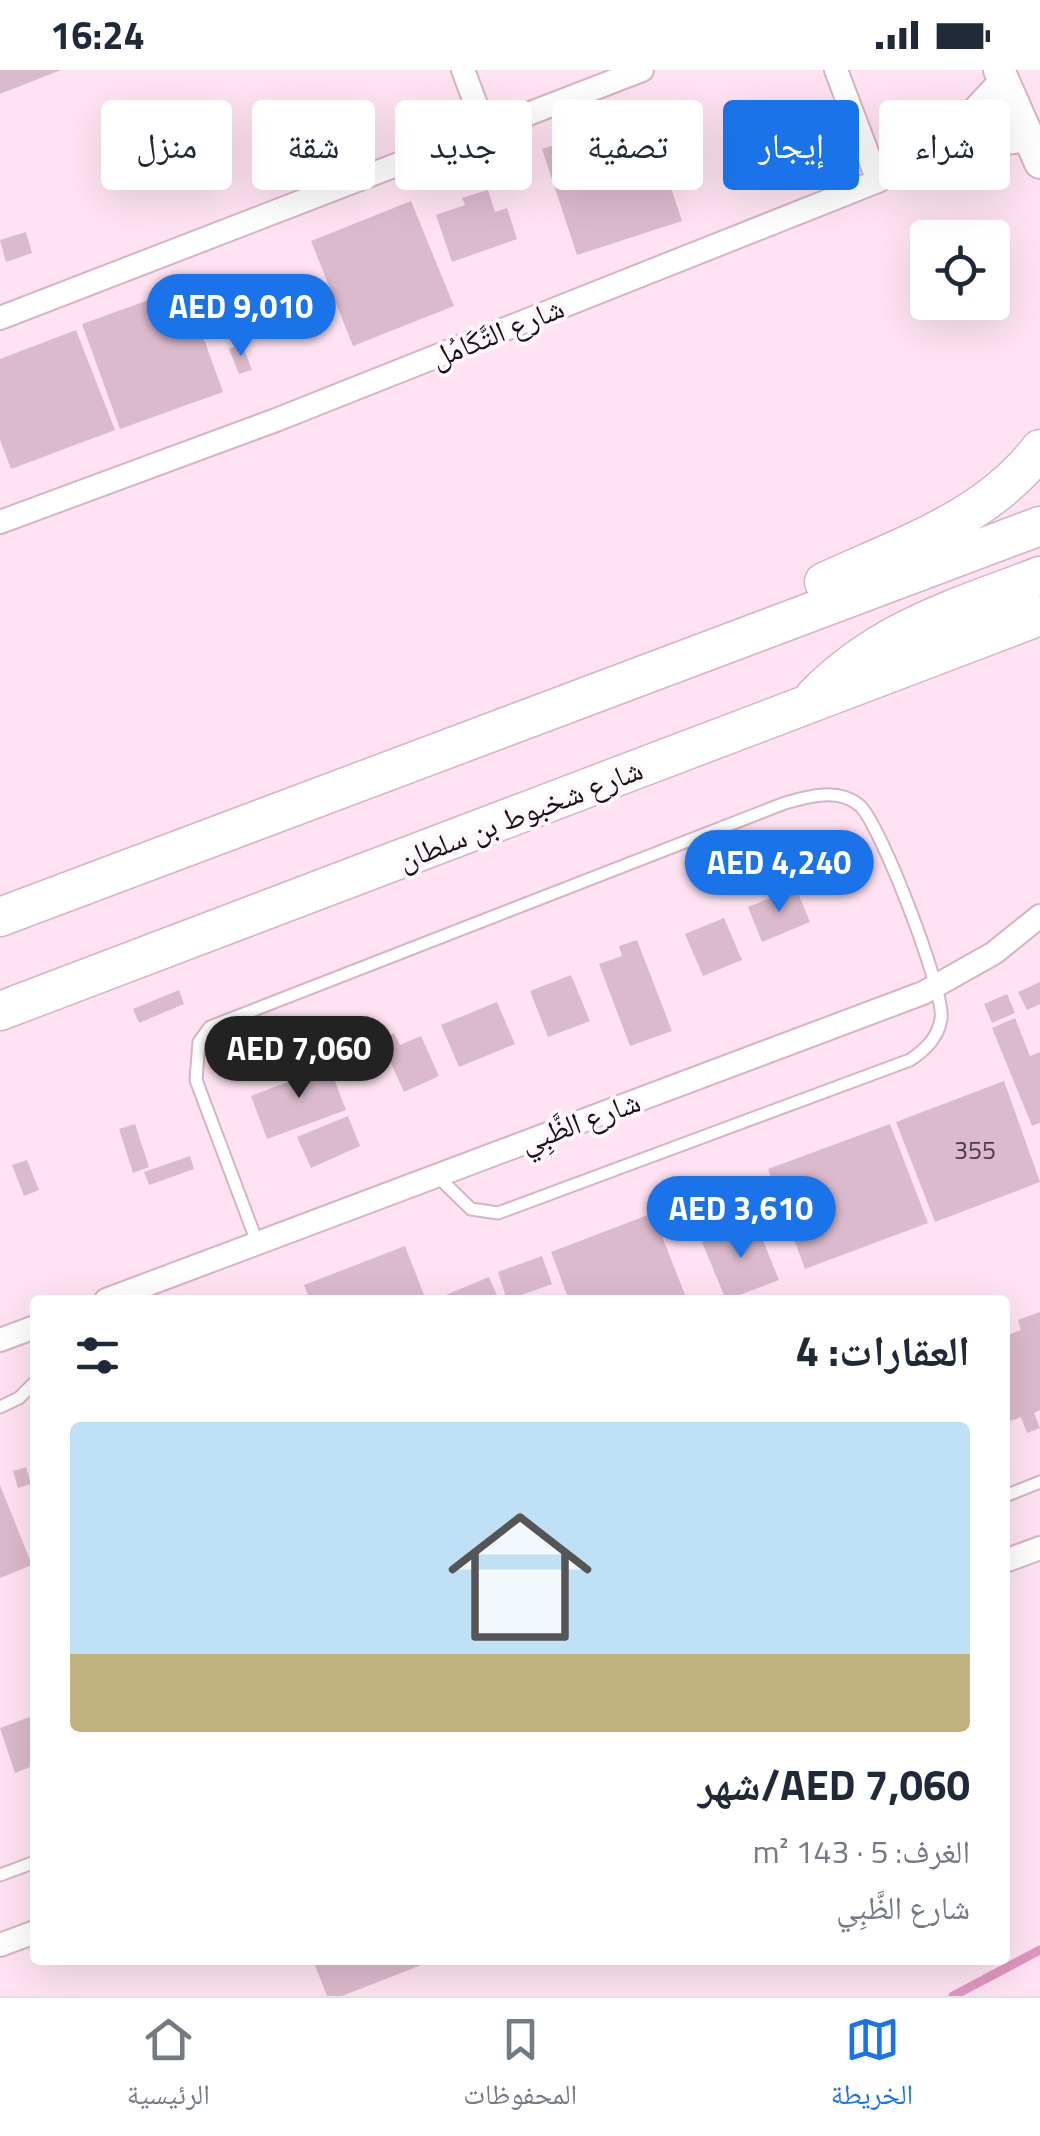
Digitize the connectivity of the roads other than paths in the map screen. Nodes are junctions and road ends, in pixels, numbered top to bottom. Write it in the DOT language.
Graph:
graph roads {
  1 [pos="462,70"];
  2 [pos="642,70"];
  3 [pos="836,70"];
  4 [pos="1001,74"];
  5 [pos="474,100"];
  6 [pos="979,100"];
  7 [pos="532,112"];
  8 [pos="1035,152"];
  9 [pos="395,165"];
  10 [pos="878,181"];
  11 [pos="0,318"];
  12 [pos="1040,449"];
  13 [pos="0,522"];
  14 [pos="1040,526"];
  15 [pos="1040,576"];
  16 [pos="1040,616"];
  17 [pos="547,708"];
  18 [pos="802,708"];
  19 [pos="1040,916"];
  20 [pos="0,917"];
  21 [pos="938,986"];
  22 [pos="0,1010"];
  23 [pos="435,1174"];
  24 [pos="258,1242"];
  25 [pos="119,1295"];
  26 [pos="30,1329"];
  27 [pos="0,1340"];
  28 [pos="30,1387"];
  29 [pos="0,1407"];
  30 [pos="1040,1482"];
  31 [pos="1010,1494"];
  32 [pos="1040,1548"];
  33 [pos="1010,1559"];
  34 [pos="30,1864"];
  35 [pos="0,1875"];
  36 [pos="30,1934"];
  37 [pos="0,1945"];
  1 -- 5 [label="street"];
  2 -- 7 [label="street"];
  3 -- 10 [label="street"];
  4 -- 6 [label="street, شارع التَّكَامُل"];
  4 -- 8 [label="street"];
  9 -- 11 [label="street"];
  10 -- 13 [label="street, شارع التَّكَامُل"];
  12 -- 17 [label="main road"];
  14 -- 17 [label="main road"];
  15 -- 18 [label="main road"];
  16 -- 18 [label="main road, شارع شخبوط بن سلطان"];
  17 -- 20 [label="main road"];
  18 -- 22 [label="main road, شارع شخبوط بن سلطان"];
  19 -- 21 [label="street, شارع الظَّبِي"];
  21 -- 23 [label="street, شارع الظَّبِي"];
  21 -- 23 [label="lane"];
  21 -- 24 [label="lane"];
  23 -- 24 [label="street, شارع الظَّبِي"];
  24 -- 25 [label="street, شارع الظَّبِي"];
  26 -- 27 [label="street"];
  28 -- 29 [label="lane"];
  30 -- 31 [label="lane"];
  32 -- 33 [label="street"];
  34 -- 35 [label="lane"];
  36 -- 37 [label="street"];
}
